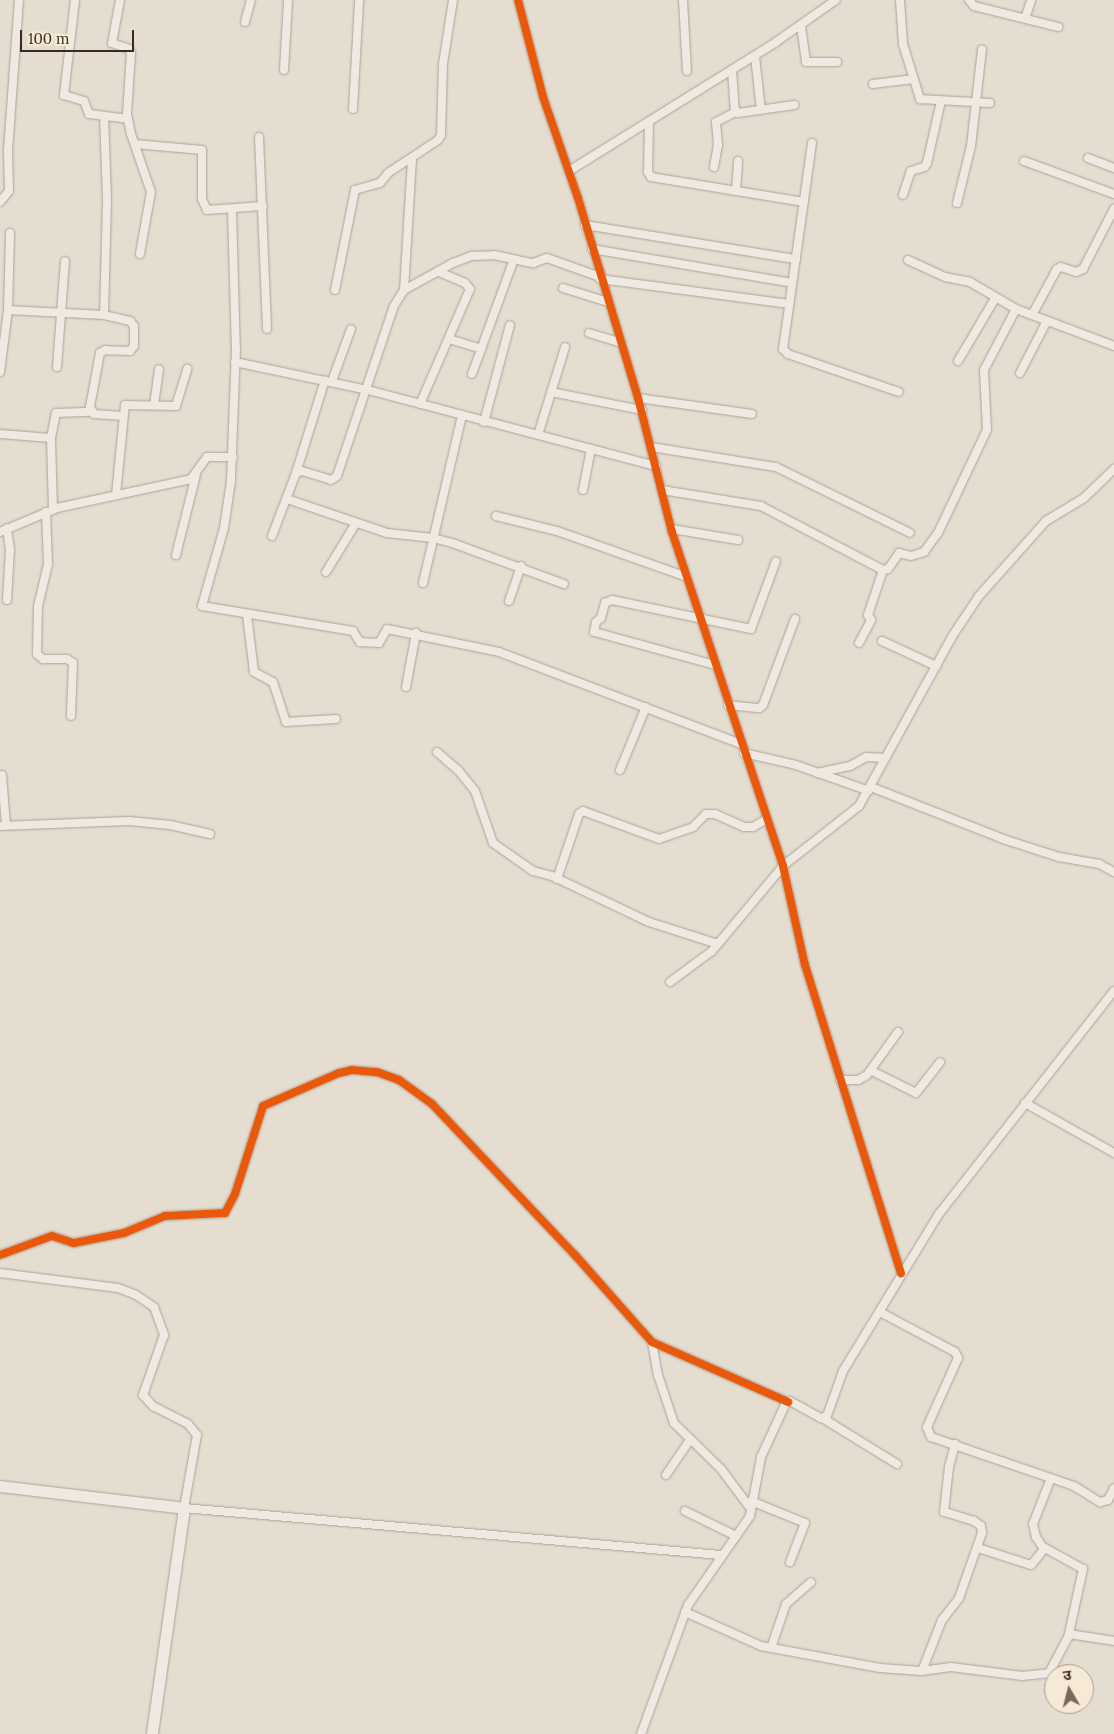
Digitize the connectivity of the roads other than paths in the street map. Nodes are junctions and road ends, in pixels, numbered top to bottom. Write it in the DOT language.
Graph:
graph roads {
  1 [pos="20,0"];
  2 [pos="75,0"];
  3 [pos="120,0"];
  4 [pos="251,0"];
  5 [pos="288,0"];
  6 [pos="359,0"];
  7 [pos="453,0"];
  8 [pos="518,0"];
  9 [pos="683,0"];
  10 [pos="836,0"];
  11 [pos="900,0"];
  12 [pos="970,0"];
  13 [pos="1031,0"];
  14 [pos="1025,19"];
  15 [pos="245,22"];
  16 [pos="800,26"];
  17 [pos="1058,27"];
  18 [pos="982,50"];
  19 [pos="755,56"];
  20 [pos="837,62"];
  21 [pos="284,70"];
  22 [pos="732,70"];
  23 [pos="687,71"];
  24 [pos="914,80"];
  25 [pos="874,84"];
  26 [pos="941,101"];
  27 [pos="976,103"];
  28 [pos="990,103"];
  29 [pos="794,105"];
  30 [pos="353,109"];
  31 [pos="761,110"];
  32 [pos="736,112"];
  33 [pos="104,116"];
  34 [pos="128,119"];
  35 [pos="649,122"];
  36 [pos="259,137"];
  37 [pos="812,143"];
  38 [pos="134,144"];
  39 [pos="1088,158"];
  40 [pos="412,159"];
  41 [pos="738,161"];
  42 [pos="1024,161"];
  43 [pos="714,167"];
  44 [pos="1114,168"];
  45 [pos="569,172"];
  46 [pos="736,190"];
  47 [pos="1114,194"];
  48 [pos="903,195"];
  49 [pos="0,202"];
  50 [pos="804,202"];
  51 [pos="957,203"];
  52 [pos="263,206"];
  53 [pos="1114,209"];
  54 [pos="232,210"];
  55 [pos="585,225"];
  56 [pos="10,233"];
  57 [pos="592,249"];
  58 [pos="140,254"];
  59 [pos="514,259"];
  60 [pos="796,259"];
  61 [pos="908,260"];
  62 [pos="65,261"];
  63 [pos="437,270"];
  64 [pos="0,275"];
  65 [pos="9,276"];
  66 [pos="600,278"];
  67 [pos="792,283"];
  68 [pos="563,288"];
  69 [pos="334,290"];
  70 [pos="404,290"];
  71 [pos="996,297"];
  72 [pos="608,302"];
  73 [pos="789,304"];
  74 [pos="1016,309"];
  75 [pos="8,310"];
  76 [pos="61,311"];
  77 [pos="104,315"];
  78 [pos="1032,315"];
  79 [pos="1047,321"];
  80 [pos="510,325"];
  81 [pos="267,329"];
  82 [pos="3,330"];
  83 [pos="351,330"];
  84 [pos="589,333"];
  85 [pos="449,339"];
  86 [pos="622,343"];
  87 [pos="1114,346"];
  88 [pos="565,347"];
  89 [pos="481,349"];
  90 [pos="958,361"];
  91 [pos="235,362"];
  92 [pos="57,367"];
  93 [pos="159,369"];
  94 [pos="187,369"];
  95 [pos="0,372"];
  96 [pos="1020,373"];
  97 [pos="472,374"];
  98 [pos="328,380"];
  99 [pos="368,390"];
  100 [pos="551,392"];
  101 [pos="899,392"];
  102 [pos="638,398"];
  103 [pos="420,404"];
  104 [pos="154,405"];
  105 [pos="642,410"];
  106 [pos="92,412"];
  107 [pos="752,414"];
  108 [pos="122,416"];
  109 [pos="462,416"];
  110 [pos="484,422"];
  111 [pos="0,434"];
  112 [pos="538,435"];
  113 [pos="51,438"];
  114 [pos="651,447"];
  115 [pos="591,449"];
  116 [pos="233,457"];
  117 [pos="656,466"];
  118 [pos="1114,469"];
  119 [pos="296,473"];
  120 [pos="196,475"];
  121 [pos="583,490"];
  122 [pos="662,490"];
  123 [pos="116,495"];
  124 [pos="287,499"];
  125 [pos="50,511"];
  126 [pos="496,516"];
  127 [pos="356,522"];
  128 [pos="672,529"];
  129 [pos="4,530"];
  130 [pos="910,533"];
  131 [pos="272,536"];
  132 [pos="433,538"];
  133 [pos="738,540"];
  134 [pos="176,555"];
  135 [pos="776,561"];
  136 [pos="521,566"];
  137 [pos="884,570"];
  138 [pos="326,572"];
  139 [pos="687,577"];
  140 [pos="423,583"];
  141 [pos="564,584"];
  142 [pos="6,600"];
  143 [pos="509,601"];
  144 [pos="247,615"];
  145 [pos="795,619"];
  146 [pos="701,621"];
  147 [pos="416,633"];
  148 [pos="882,641"];
  149 [pos="859,643"];
  150 [pos="716,665"];
  151 [pos="936,666"];
  152 [pos="406,688"];
  153 [pos="728,705"];
  154 [pos="646,707"];
  155 [pos="71,716"];
  156 [pos="336,719"];
  157 [pos="741,744"];
  158 [pos="436,752"];
  159 [pos="744,754"];
  160 [pos="885,758"];
  161 [pos="620,770"];
  162 [pos="817,773"];
  163 [pos="2,775"];
  164 [pos="870,789"];
  165 [pos="767,819"];
  166 [pos="3,826"];
  167 [pos="210,834"];
  168 [pos="783,866"];
  169 [pos="1114,872"];
  170 [pos="557,879"];
  171 [pos="718,944"];
  172 [pos="670,982"];
  173 [pos="1114,991"];
  174 [pos="898,1032"];
  175 [pos="940,1062"];
  176 [pos="872,1070"];
  177 [pos="840,1080"];
  178 [pos="1025,1103"];
  179 [pos="1114,1153"];
  180 [pos="0,1255"];
  181 [pos="0,1273"];
  182 [pos="901,1273"];
  183 [pos="880,1312"];
  184 [pos="652,1342"];
  185 [pos="788,1402"];
  186 [pos="824,1419"];
  187 [pos="690,1440"];
  188 [pos="955,1444"];
  189 [pos="897,1464"];
  190 [pos="666,1475"];
  191 [pos="1051,1478"];
  192 [pos="0,1486"];
  193 [pos="1114,1488"];
  194 [pos="751,1500"];
  195 [pos="184,1508"];
  196 [pos="751,1509"];
  197 [pos="685,1511"];
  198 [pos="736,1536"];
  199 [pos="978,1548"];
  200 [pos="1043,1548"];
  201 [pos="720,1555"];
  202 [pos="790,1562"];
  203 [pos="811,1582"];
  204 [pos="685,1612"];
  205 [pos="1070,1634"];
  206 [pos="1114,1641"];
  207 [pos="771,1648"];
  208 [pos="922,1671"];
  209 [pos="152,1734"];
  210 [pos="641,1734"];
  1 -- 49 [label="street"];
  2 -- 33 [label="street"];
  3 -- 34 [label="street"];
  4 -- 15 [label="street"];
  5 -- 21 [label="street"];
  6 -- 30 [label="street"];
  7 -- 40 [label="street"];
  8 -- 45 [label="street"];
  9 -- 23 [label="street"];
  10 -- 16 [label="street"];
  11 -- 24 [label="street"];
  12 -- 14 [label="street"];
  13 -- 14 [label="street"];
  14 -- 17 [label="street"];
  16 -- 19 [label="street"];
  16 -- 20 [label="street"];
  18 -- 27 [label="street"];
  19 -- 22 [label="street"];
  19 -- 31 [label="street"];
  22 -- 32 [label="street"];
  22 -- 35 [label="street"];
  24 -- 25 [label="street"];
  24 -- 26 [label="street"];
  26 -- 27 [label="street"];
  26 -- 48 [label="street"];
  27 -- 28 [label="street"];
  27 -- 51 [label="street"];
  29 -- 31 [label="street"];
  31 -- 32 [label="street"];
  32 -- 43 [label="street"];
  33 -- 34 [label="street"];
  33 -- 77 [label="street"];
  34 -- 38 [label="street"];
  35 -- 45 [label="street"];
  35 -- 46 [label="street"];
  36 -- 52 [label="street"];
  37 -- 50 [label="street"];
  38 -- 54 [label="street"];
  38 -- 58 [label="street"];
  39 -- 44 [label="street"];
  40 -- 69 [label="street"];
  40 -- 70 [label="street"];
  41 -- 46 [label="street"];
  42 -- 47 [label="street"];
  45 -- 55 [label="street"];
  46 -- 50 [label="street"];
  50 -- 60 [label="street"];
  52 -- 54 [label="street"];
  52 -- 81 [label="street"];
  53 -- 78 [label="street"];
  54 -- 91 [label="street"];
  55 -- 57 [label="street"];
  55 -- 60 [label="street"];
  56 -- 65 [label="street"];
  57 -- 66 [label="street"];
  57 -- 67 [label="street"];
  59 -- 63 [label="street"];
  59 -- 66 [label="street"];
  59 -- 89 [label="street"];
  60 -- 67 [label="street"];
  61 -- 71 [label="street"];
  62 -- 76 [label="street"];
  63 -- 70 [label="street"];
  63 -- 85 [label="street"];
  64 -- 65 [label="street"];
  65 -- 75 [label="street"];
  66 -- 72 [label="street"];
  66 -- 73 [label="street"];
  67 -- 73 [label="street"];
  68 -- 72 [label="street"];
  70 -- 99 [label="street"];
  71 -- 74 [label="street"];
  71 -- 90 [label="street"];
  72 -- 86 [label="street"];
  73 -- 101 [label="street"];
  74 -- 78 [label="street"];
  74 -- 137 [label="street"];
  75 -- 76 [label="street"];
  75 -- 82 [label="street"];
  76 -- 77 [label="street"];
  76 -- 92 [label="street"];
  77 -- 106 [label="street"];
  78 -- 79 [label="street"];
  79 -- 87 [label="street"];
  79 -- 96 [label="street"];
  80 -- 110 [label="street"];
  82 -- 95 [label="street"];
  83 -- 98 [label="street"];
  84 -- 86 [label="street"];
  85 -- 89 [label="street"];
  85 -- 103 [label="street"];
  86 -- 102 [label="street"];
  88 -- 100 [label="street"];
  89 -- 97 [label="street"];
  91 -- 98 [label="street"];
  91 -- 116 [label="street"];
  93 -- 104 [label="street"];
  94 -- 104 [label="street"];
  98 -- 99 [label="street"];
  98 -- 119 [label="street"];
  99 -- 103 [label="street"];
  99 -- 119 [label="street"];
  100 -- 105 [label="street"];
  100 -- 112 [label="street"];
  102 -- 105 [label="street"];
  102 -- 107 [label="street"];
  103 -- 109 [label="street"];
  104 -- 108 [label="street"];
  105 -- 114 [label="street"];
  106 -- 108 [label="street"];
  106 -- 113 [label="street"];
  108 -- 123 [label="street"];
  109 -- 110 [label="street"];
  109 -- 132 [label="street"];
  110 -- 112 [label="street"];
  111 -- 113 [label="street"];
  112 -- 115 [label="street"];
  113 -- 125 [label="street"];
  114 -- 117 [label="street"];
  114 -- 130 [label="street"];
  115 -- 117 [label="street"];
  115 -- 121 [label="street"];
  116 -- 120 [label="street"];
  116 -- 144 [label="street"];
  117 -- 122 [label="street"];
  118 -- 151 [label="street"];
  119 -- 124 [label="street"];
  120 -- 123 [label="street"];
  120 -- 134 [label="street"];
  122 -- 128 [label="street"];
  122 -- 137 [label="street"];
  123 -- 125 [label="street"];
  124 -- 127 [label="street"];
  124 -- 131 [label="street"];
  125 -- 129 [label="street"];
  125 -- 155 [label="street"];
  126 -- 139 [label="street"];
  127 -- 132 [label="street"];
  127 -- 138 [label="street"];
  128 -- 133 [label="street"];
  128 -- 139 [label="street"];
  129 -- 142 [label="street"];
  132 -- 136 [label="street"];
  132 -- 140 [label="street"];
  135 -- 146 [label="street"];
  136 -- 141 [label="street"];
  136 -- 143 [label="street"];
  137 -- 149 [label="street"];
  139 -- 146 [label="street"];
  144 -- 147 [label="street"];
  144 -- 156 [label="street"];
  145 -- 153 [label="street"];
  146 -- 150 [label="street"];
  146 -- 150 [label="street"];
  147 -- 152 [label="street"];
  147 -- 154 [label="street"];
  148 -- 151 [label="street"];
  150 -- 153 [label="street"];
  151 -- 160 [label="street"];
  153 -- 157 [label="street"];
  154 -- 157 [label="street"];
  154 -- 161 [label="street"];
  157 -- 159 [label="street"];
  158 -- 170 [label="street"];
  159 -- 162 [label="street"];
  159 -- 165 [label="street"];
  160 -- 162 [label="street"];
  160 -- 164 [label="street"];
  162 -- 164 [label="street"];
  163 -- 166 [label="street"];
  164 -- 168 [label="street"];
  164 -- 169 [label="street"];
  165 -- 168 [label="street"];
  165 -- 170 [label="street"];
  166 -- 167 [label="street"];
  168 -- 171 [label="street"];
  168 -- 177 [label="street"];
  170 -- 171 [label="street"];
  171 -- 172 [label="street"];
  173 -- 178 [label="street"];
  174 -- 176 [label="street"];
  175 -- 176 [label="street"];
  176 -- 177 [label="street"];
  177 -- 182 [label="street"];
  178 -- 179 [label="street"];
  178 -- 182 [label="street"];
  180 -- 184 [label="street"];
  181 -- 195 [label="street"];
  182 -- 183 [label="street"];
  183 -- 186 [label="street"];
  183 -- 188 [label="street"];
  184 -- 185 [label="street"];
  184 -- 187 [label="street"];
  185 -- 186 [label="street"];
  185 -- 194 [label="street"];
  186 -- 189 [label="street"];
  187 -- 190 [label="street"];
  187 -- 196 [label="street"];
  188 -- 191 [label="street"];
  188 -- 199 [label="street"];
  191 -- 193 [label="street"];
  191 -- 200 [label="street"];
  192 -- 195 [label="street"];
  194 -- 196 [label="street"];
  194 -- 202 [label="street"];
  195 -- 201 [label="street"];
  195 -- 209 [label="street"];
  196 -- 198 [label="street"];
  197 -- 198 [label="street"];
  198 -- 201 [label="street"];
  199 -- 200 [label="street"];
  199 -- 208 [label="street"];
  200 -- 205 [label="street"];
  201 -- 204 [label="street"];
  203 -- 207 [label="street"];
  204 -- 207 [label="street"];
  204 -- 210 [label="street"];
  205 -- 206 [label="street"];
  205 -- 208 [label="street"];
  207 -- 208 [label="street"];
}
